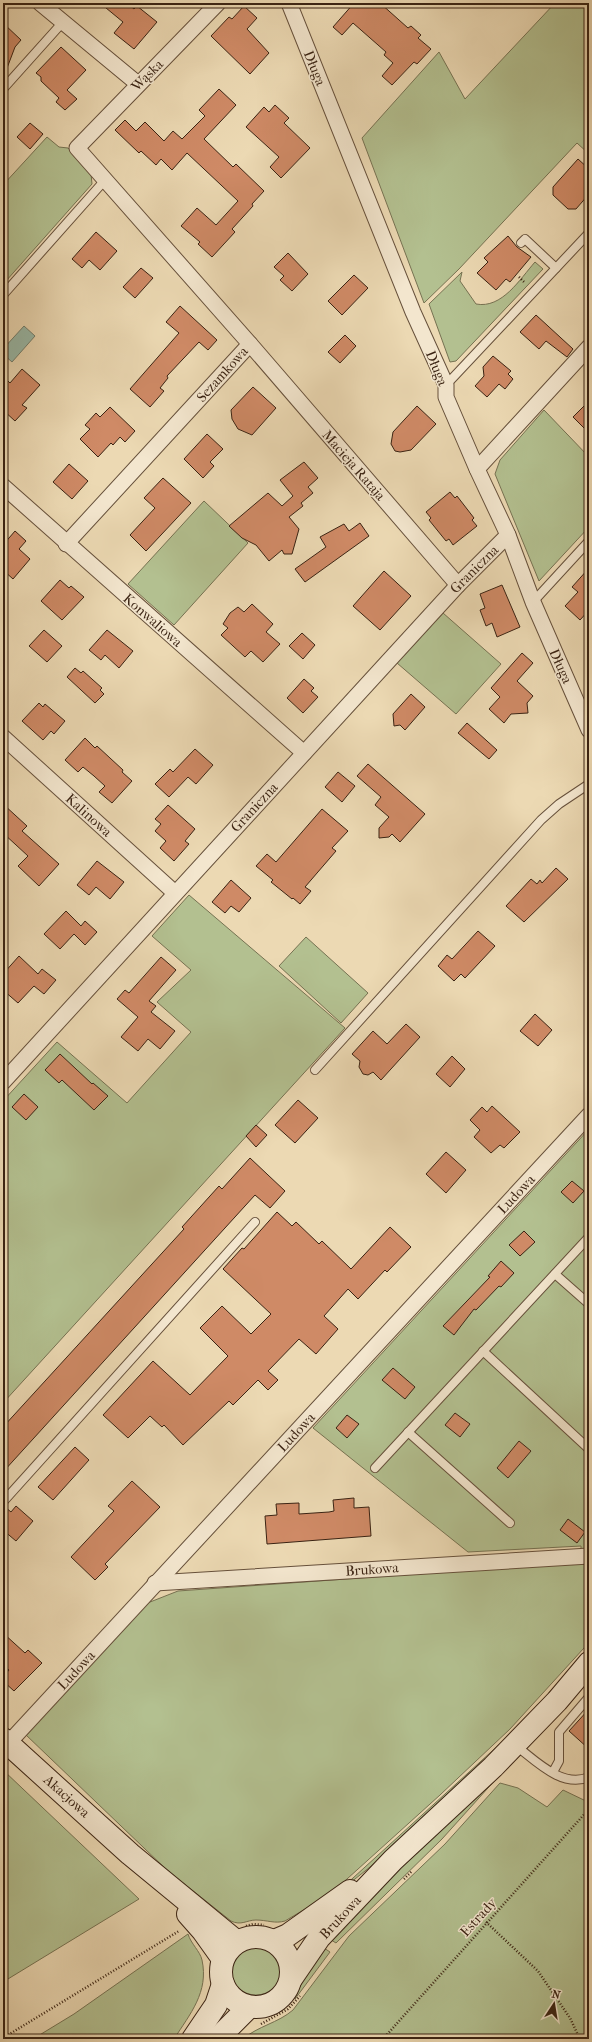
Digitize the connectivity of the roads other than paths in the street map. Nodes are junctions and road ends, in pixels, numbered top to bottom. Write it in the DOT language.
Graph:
graph roads {
  1 [pos="40,3"];
  2 [pos="218,3"];
  3 [pos="289,3"];
  4 [pos="63,22"];
  5 [pos="138,84"];
  6 [pos="3,89"];
  7 [pos="77,148"];
  8 [pos="105,180"];
  9 [pos="589,233"];
  10 [pos="521,243"];
  11 [pos="556,268"];
  12 [pos="3,295"];
  13 [pos="250,344"];
  14 [pos="589,347"];
  15 [pos="446,385"];
  16 [pos="476,469"];
  17 [pos="3,486"];
  18 [pos="508,535"];
  19 [pos="589,542"];
  20 [pos="66,544"];
  21 [pos="458,585"];
  22 [pos="533,602"];
  23 [pos="589,730"];
  24 [pos="3,737"];
  25 [pos="304,753"];
  26 [pos="589,784"];
  27 [pos="175,893"];
  28 [pos="315,1070"];
  29 [pos="3,1082"];
  30 [pos="589,1115"];
  31 [pos="256,1222"];
  32 [pos="589,1237"];
  33 [pos="555,1274"];
  34 [pos="589,1304"];
  35 [pos="483,1351"];
  36 [pos="408,1432"];
  37 [pos="589,1449"];
  38 [pos="375,1468"];
  39 [pos="3,1502"];
  40 [pos="510,1523"];
  41 [pos="589,1556"];
  42 [pos="155,1583"];
  43 [pos="589,1663"];
  44 [pos="589,1697"];
  45 [pos="5,1744"];
  46 [pos="515,1745"];
  47 [pos="553,1772"];
  48 [pos="589,1777"];
  49 [pos="130,1854"];
  50 [pos="393,1860"];
  51 [pos="272,1933"];
  52 [pos="240,1934"];
  53 [pos="223,1959"];
  54 [pos="291,1979"];
  55 [pos="223,1984"];
  56 [pos="249,2007"];
  57 [pos="193,2039"];
  58 [pos="217,2039"];
  1 -- 4 [label="street"];
  2 -- 5 [label="street, Wąska"];
  3 -- 15 [label="street, Długa"];
  4 -- 5 [label="street"];
  4 -- 6 [label="lane"];
  5 -- 7 [label="street, Wąska"];
  7 -- 8 [label="street, Sezamkowa"];
  8 -- 12 [label="lane"];
  8 -- 13 [label="street, Sezamkowa"];
  9 -- 11 [label="lane"];
  10 -- 11 [label="lane"];
  11 -- 15 [label="lane"];
  13 -- 20 [label="street, Sezamkowa"];
  13 -- 21 [label="street, Macieja Rataja"];
  14 -- 16 [label="street"];
  15 -- 16 [label="street, Długa"];
  16 -- 18 [label="street, Długa"];
  17 -- 20 [label="street, Konwaliowa"];
  18 -- 21 [label="street, Graniczna"];
  18 -- 22 [label="street, Długa"];
  19 -- 22 [label="lane"];
  20 -- 25 [label="street, Konwaliowa"];
  21 -- 25 [label="street, Graniczna"];
  22 -- 23 [label="street, Długa"];
  24 -- 27 [label="street, Kalinowa"];
  25 -- 27 [label="street, Graniczna"];
  26 -- 28 [label="lane"];
  27 -- 29 [label="street, Graniczna"];
  30 -- 42 [label="street, Ludowa"];
  31 -- 39 [label="lane"];
  32 -- 33 [label="lane"];
  33 -- 34 [label="lane"];
  33 -- 35 [label="lane"];
  35 -- 36 [label="lane"];
  35 -- 37 [label="lane"];
  36 -- 38 [label="lane"];
  36 -- 40 [label="lane"];
  41 -- 42 [label="street, Brukowa"];
  42 -- 45 [label="street, Ludowa"];
  43 -- 46 [label="street, Brukowa"];
  44 -- 47 [label="lane"];
  45 -- 49 [label="street, Akacjowa"];
  46 -- 47 [label="lane"];
  46 -- 50 [label="street, Brukowa"];
  47 -- 48 [label="lane"];
  49 -- 52 [label="street, Akacjowa"];
  49 -- 53 [label="street, Akacjowa"];
  50 -- 51 [label="street, Brukowa"];
  50 -- 54 [label="street, Brukowa"];
  51 -- 52 [label="street"];
  51 -- 54 [label="street"];
  52 -- 53 [label="street"];
  53 -- 55 [label="street"];
  54 -- 56 [label="street"];
  55 -- 56 [label="street"];
  55 -- 57 [label="street"];
  56 -- 58 [label="street"];
}
